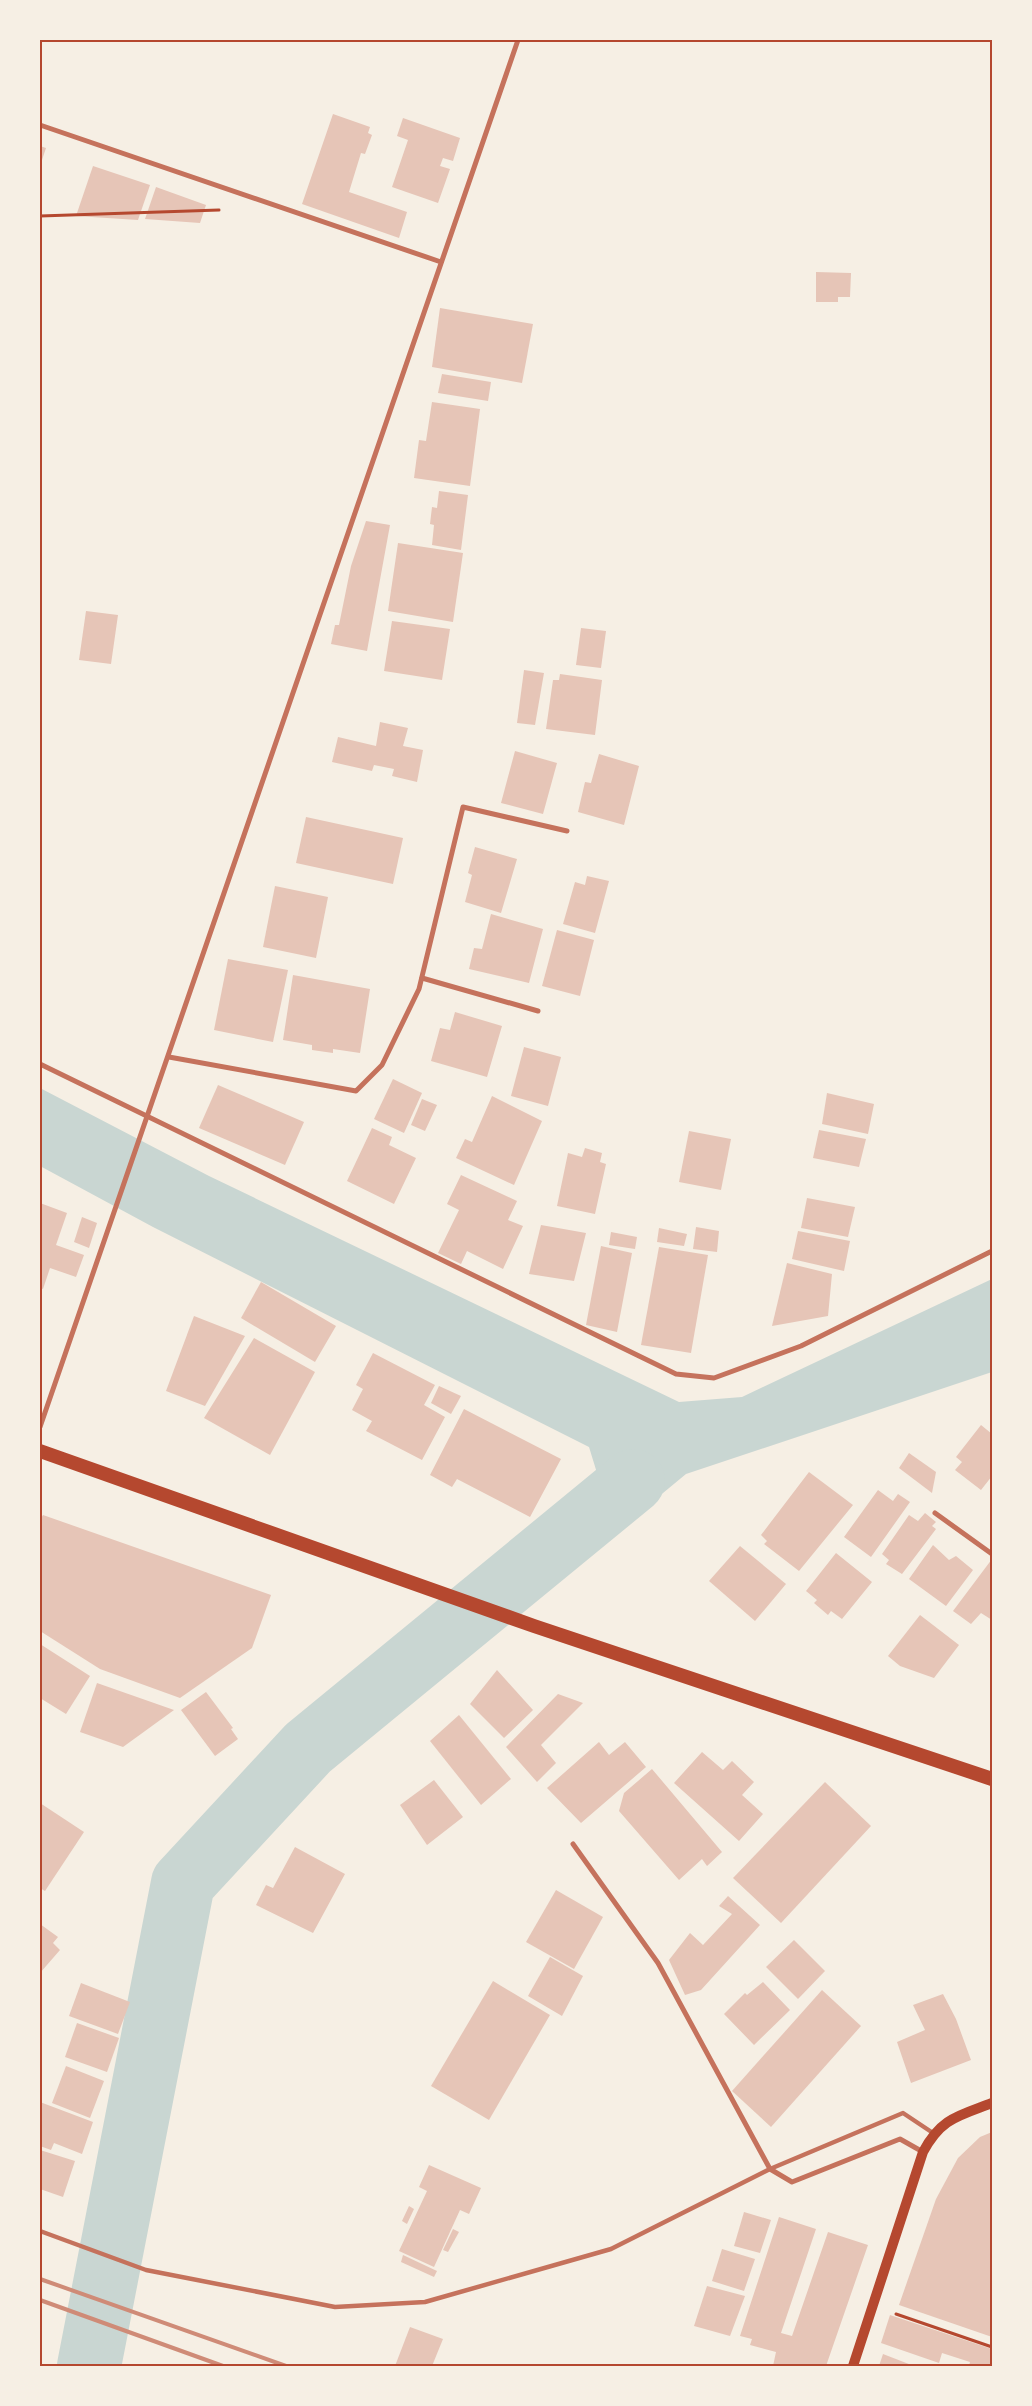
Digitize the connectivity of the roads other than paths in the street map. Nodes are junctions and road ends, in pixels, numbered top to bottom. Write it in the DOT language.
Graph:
graph roads {
  1 [pos="518,40"];
  2 [pos="40,124"];
  3 [pos="441,262"];
  4 [pos="567,830"];
  5 [pos="422,978"];
  6 [pos="538,1011"];
  7 [pos="169,1057"];
  8 [pos="40,1064"];
  9 [pos="148,1117"];
  10 [pos="992,1251"];
  11 [pos="40,1427"];
  12 [pos="40,1451"];
  13 [pos="935,1513"];
  14 [pos="992,1554"];
  15 [pos="988,1776"];
  16 [pos="573,1844"];
  17 [pos="992,2103"];
  18 [pos="933,2133"];
  19 [pos="923,2152"];
  20 [pos="770,2169"];
  21 [pos="40,2231"];
  22 [pos="854,2366"];
  1 -- 3 [label="street"];
  2 -- 3 [label="street"];
  3 -- 7 [label="street"];
  4 -- 5 [label="street"];
  5 -- 6 [label="street"];
  5 -- 7 [label="street"];
  7 -- 9 [label="street"];
  8 -- 9 [label="street"];
  9 -- 10 [label="street"];
  9 -- 11 [label="street"];
  12 -- 15 [label="highway"];
  13 -- 14 [label="street"];
  16 -- 20 [label="street"];
  17 -- 18 [label="main road"];
  18 -- 19 [label="main road"];
  18 -- 20 [label="street"];
  19 -- 20 [label="street"];
  19 -- 22 [label="main road"];
  20 -- 21 [label="street"];
}
